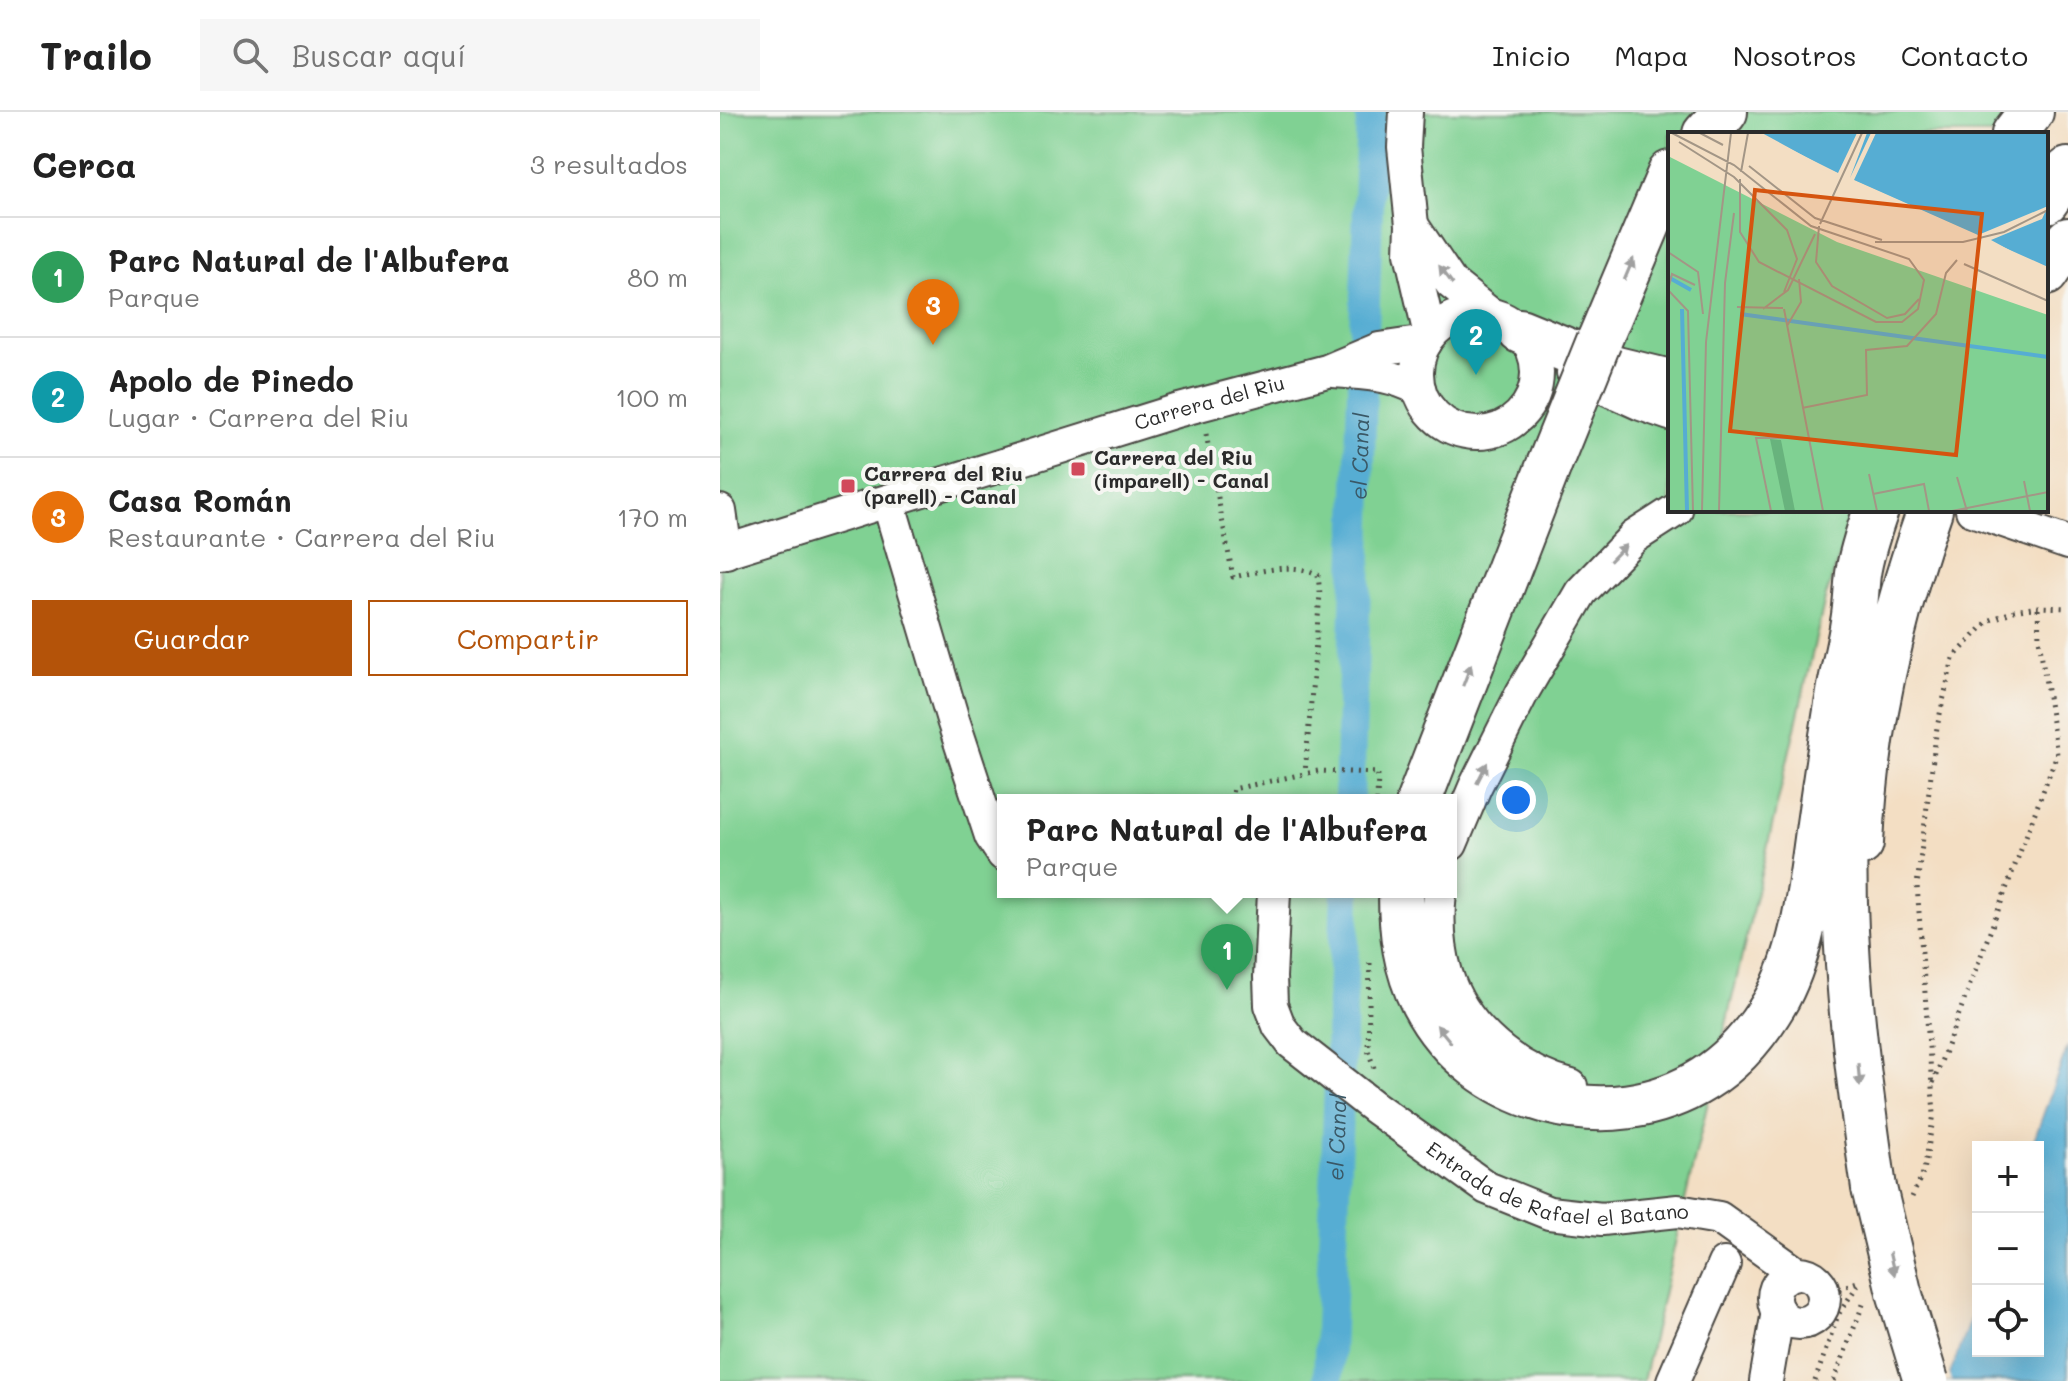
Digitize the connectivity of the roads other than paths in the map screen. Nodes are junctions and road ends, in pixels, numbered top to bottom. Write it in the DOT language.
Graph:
graph roads {
  1 [pos="1406,112"];
  2 [pos="1725,112"];
  3 [pos="2031,112"];
  4 [pos="1707,132"];
  5 [pos="2016,132"];
  6 [pos="2068,170"];
  7 [pos="1668,178"];
  8 [pos="2048,198"];
  9 [pos="1412,225"];
  10 [pos="2068,240"];
  11 [pos="2048,270"];
  12 [pos="1515,334"];
  13 [pos="1428,338"];
  14 [pos="1378,362"];
  15 [pos="1419,389"];
  16 [pos="1660,400"];
  17 [pos="1524,410"];
  18 [pos="888,501"];
  19 [pos="720,511"];
  20 [pos="1673,512"];
  21 [pos="1978,512"];
  22 [pos="1899,520"];
  23 [pos="2068,543"];
  24 [pos="723,552"];
  25 [pos="1858,572"];
  26 [pos="1421,794"];
  27 [pos="1457,830"];
  28 [pos="997,845"];
  29 [pos="1274,898"];
  30 [pos="1401,898"];
  31 [pos="1439,898"];
  32 [pos="1724,1264"];
  33 [pos="1824,1294"];
  34 [pos="1788,1300"];
  35 [pos="1767,1378"];
  36 [pos="1673,1381"];
  37 [pos="1926,1381"];
  1 -- 9 [label="street"];
  2 -- 4 [label="highway"];
  3 -- 5 [label="highway"];
  6 -- 8 [label="highway"];
  26 -- 7 [label="highway, one-way, bridge"];
  12 -- 9 [label="street, one-way"];
  9 -- 13 [label="street"];
  10 -- 11 [label="highway"];
  12 -- 13 [label="street"];
  12 -- 16 [label="highway"];
  12 -- 17 [label="street"];
  13 -- 14 [label="street, Carrera del Riu"];
  13 -- 15 [label="street"];
  14 -- 15 [label="street"];
  14 -- 18 [label="street, Carrera del Riu"];
  15 -- 17 [label="street"];
  16 -- 17 [label="street"];
  18 -- 24 [label="street, Carrera del Riu"];
  18 -- 28 [label="street"];
  19 -- 24 [label="street, Carrera del Riu"];
  27 -- 20 [label="street, one-way"];
  21 -- 23 [label="street"];
  22 -- 25 [label="highway"];
  22 -- 37 [label="highway, one-way, bridge"];
  25 -- 30 [label="highway, one-way"];
  25 -- 31 [label="street"];
  29 -- 34 [label="street, Entrada de Rafael el Batano"];
  32 -- 36 [label="street"];
  33 -- 34 [label="street"];
  34 -- 35 [label="street"];
}
